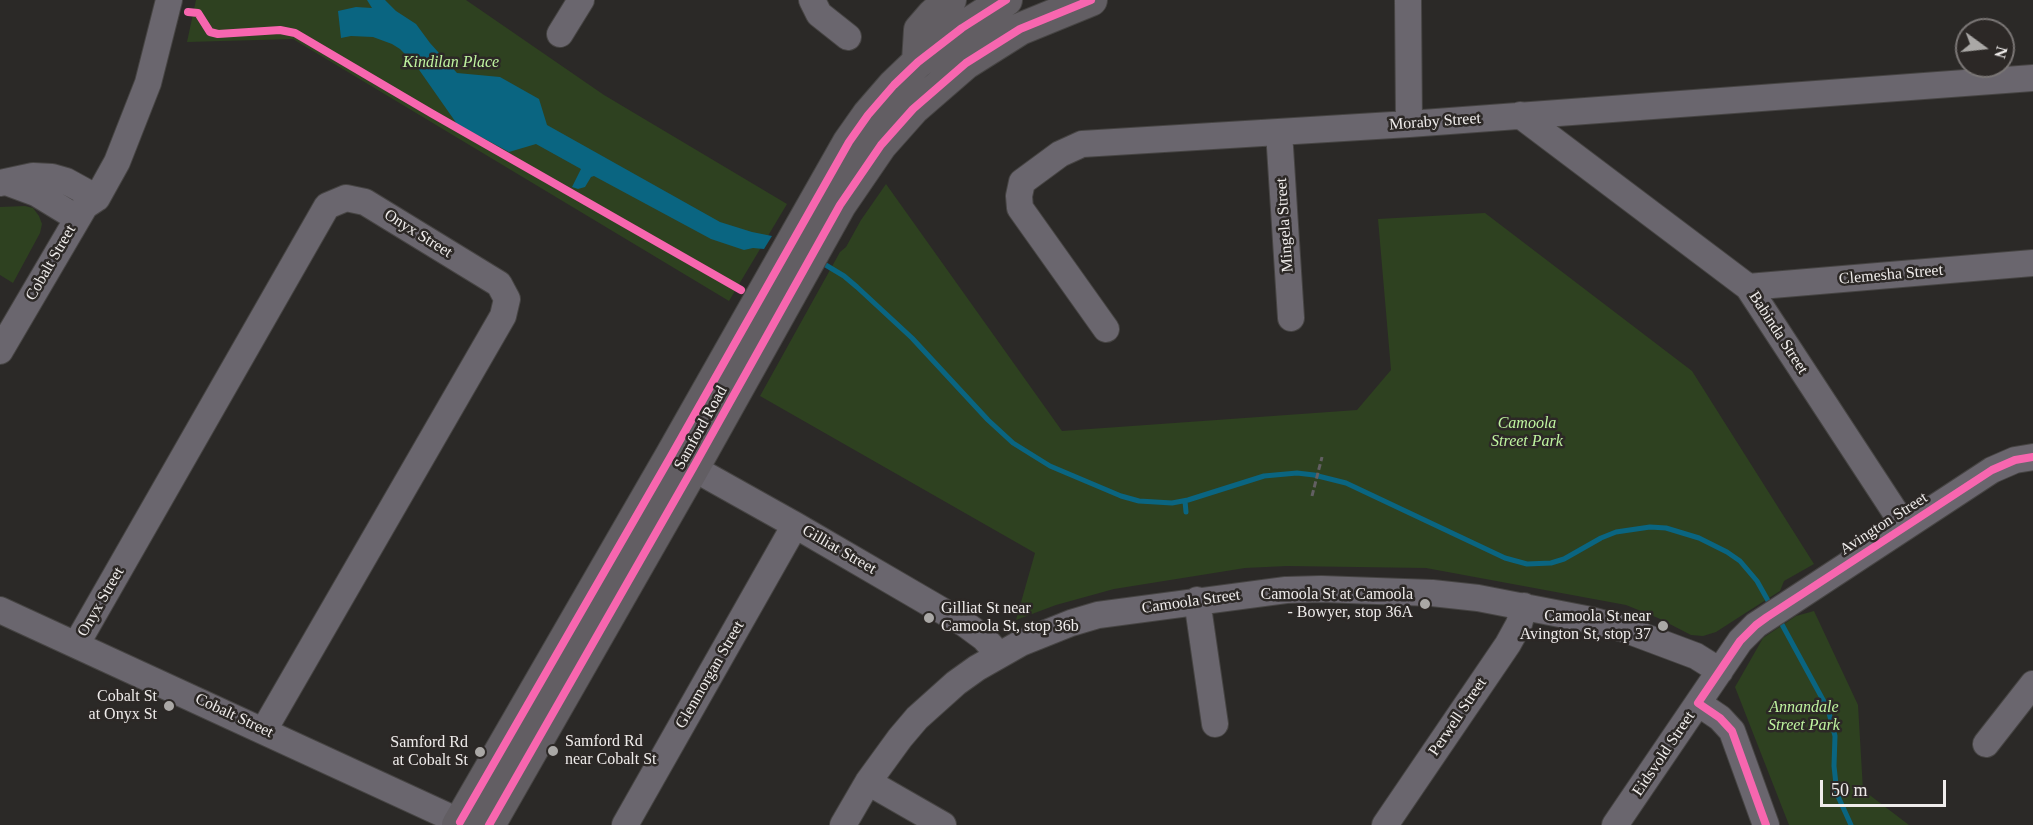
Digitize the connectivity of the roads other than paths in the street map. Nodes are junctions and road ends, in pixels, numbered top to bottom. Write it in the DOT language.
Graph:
graph roads {
  1 [pos="170,0"];
  2 [pos="581,0"];
  3 [pos="812,0"];
  4 [pos="950,0"];
  5 [pos="1008,0"];
  6 [pos="1091,0"];
  7 [pos="1408,0"];
  8 [pos="1032,16"];
  9 [pos="560,34"];
  10 [pos="848,37"];
  11 [pos="918,62"];
  12 [pos="2033,78"];
  13 [pos="1520,115"];
  14 [pos="1409,124"];
  15 [pos="1279,132"];
  16 [pos="5,183"];
  17 [pos="86,203"];
  18 [pos="809,235"];
  19 [pos="2033,263"];
  20 [pos="1748,287"];
  21 [pos="1291,318"];
  22 [pos="1106,329"];
  23 [pos="0,351"];
  24 [pos="2033,457"];
  25 [pos="682,462"];
  26 [pos="795,525"];
  27 [pos="1905,527"];
  28 [pos="1197,600"];
  29 [pos="1524,606"];
  30 [pos="0,610"];
  31 [pos="1756,625"];
  32 [pos="76,645"];
  33 [pos="998,654"];
  34 [pos="1720,671"];
  35 [pos="2033,684"];
  36 [pos="1698,703"];
  37 [pos="1215,724"];
  38 [pos="264,730"];
  39 [pos="1986,744"];
  40 [pos="868,782"];
  41 [pos="468,824"];
  42 [pos="625,825"];
  43 [pos="843,825"];
  44 [pos="943,825"];
  45 [pos="1385,825"];
  46 [pos="1615,825"];
  47 [pos="1767,825"];
  1 -- 17 [label="street, Cobalt Street"];
  2 -- 9 [label="street"];
  3 -- 10 [label="street"];
  4 -- 11 [label="main road"];
  5 -- 8 [label="main road"];
  5 -- 11 [label="main road, Samford Road"];
  6 -- 8 [label="main road, Samford Road"];
  7 -- 14 [label="street"];
  8 -- 18 [label="main road, Samford Road"];
  11 -- 18 [label="main road, Samford Road"];
  12 -- 13 [label="street, Moraby Street"];
  13 -- 14 [label="street, Moraby Street"];
  13 -- 20 [label="street, Babinda Street"];
  14 -- 15 [label="street, Moraby Street"];
  15 -- 21 [label="street, Mingela Street"];
  15 -- 22 [label="street, Moraby Street"];
  16 -- 17 [label="street"];
  17 -- 23 [label="street, Cobalt Street"];
  18 -- 25 [label="main road, Samford Road"];
  19 -- 20 [label="street, Clemesha Street"];
  20 -- 27 [label="street, Babinda Street"];
  24 -- 27 [label="street, Avington Street"];
  25 -- 26 [label="street, Gilliat Street"];
  25 -- 41 [label="main road, Samford Road"];
  26 -- 33 [label="street, Gilliat Street"];
  26 -- 42 [label="street, Glenmorgan Street"];
  27 -- 31 [label="street, Avington Street"];
  28 -- 29 [label="street, Camoola Street"];
  28 -- 33 [label="street, Camoola Street"];
  28 -- 37 [label="street"];
  29 -- 34 [label="street, Camoola Street"];
  29 -- 45 [label="street, Perwell Street"];
  30 -- 32 [label="street, Cobalt Street"];
  31 -- 34 [label="street, Eidsvold Street"];
  32 -- 38 [label="street, Cobalt Street"];
  32 -- 38 [label="street, Onyx Street"];
  33 -- 40 [label="street, Camoola Street"];
  34 -- 36 [label="street, Eidsvold Street"];
  35 -- 39 [label="street"];
  36 -- 46 [label="street, Eidsvold Street"];
  36 -- 47 [label="street"];
  38 -- 41 [label="street, Cobalt Street"];
  40 -- 43 [label="street, Camoola Street"];
  40 -- 44 [label="street"];
}
